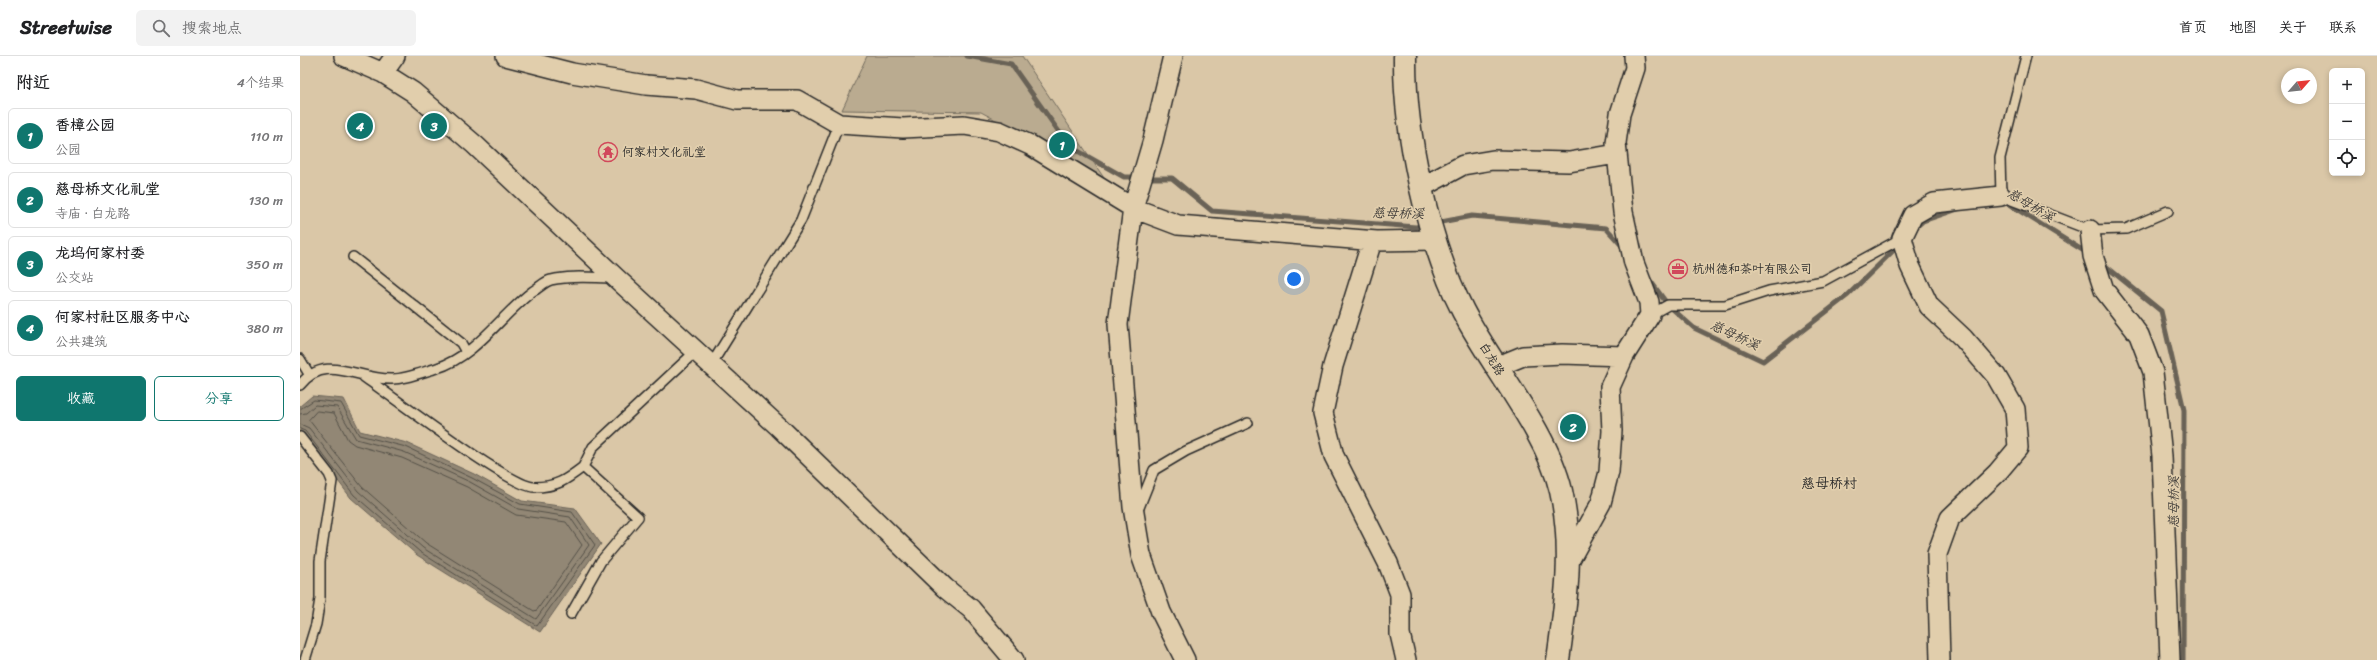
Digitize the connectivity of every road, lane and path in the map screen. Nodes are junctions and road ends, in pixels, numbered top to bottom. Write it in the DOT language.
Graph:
graph roads {
  1 [pos="344,56"];
  2 [pos="395,56"];
  3 [pos="506,56"];
  4 [pos="1174,56"];
  5 [pos="1405,56"];
  6 [pos="1634,56"];
  7 [pos="2026,56"];
  8 [pos="383,73"];
  9 [pos="839,124"];
  10 [pos="1617,154"];
  11 [pos="1422,187"];
  12 [pos="2001,196"];
  13 [pos="1133,208"];
  14 [pos="2168,211"];
  15 [pos="2090,230"];
  16 [pos="1902,238"];
  17 [pos="1435,240"];
  18 [pos="1372,241"];
  19 [pos="353,257"];
  20 [pos="616,278"];
  21 [pos="1650,315"];
  22 [pos="696,351"];
  23 [pos="466,352"];
  24 [pos="1624,356"];
  25 [pos="300,359"];
  26 [pos="711,365"];
  27 [pos="1496,367"];
  28 [pos="309,374"];
  29 [pos="363,376"];
  30 [pos="300,385"];
  31 [pos="1248,423"];
  32 [pos="300,437"];
  33 [pos="583,467"];
  34 [pos="1135,519"];
  35 [pos="1568,562"];
  36 [pos="571,614"];
  37 [pos="305,660"];
  38 [pos="1014,660"];
  39 [pos="1186,660"];
  40 [pos="1406,660"];
  41 [pos="1558,660"];
  42 [pos="1940,660"];
  43 [pos="2170,660"];
  1 -- 8 [label="street"];
  2 -- 8 [label="street"];
  3 -- 9 [label="street"];
  4 -- 13 [label="street"];
  5 -- 11 [label="street, 白龙路"];
  6 -- 10 [label="street"];
  7 -- 12 [label="lane"];
  8 -- 20 [label="street"];
  9 -- 13 [label="street"];
  9 -- 26 [label="lane"];
  10 -- 11 [label="street"];
  10 -- 21 [label="street"];
  11 -- 17 [label="street, 白龙路"];
  12 -- 15 [label="lane"];
  12 -- 16 [label="street"];
  13 -- 18 [label="street"];
  13 -- 34 [label="street"];
  14 -- 15 [label="lane"];
  15 -- 43 [label="street"];
  16 -- 21 [label="lane"];
  16 -- 42 [label="street"];
  17 -- 18 [label="street"];
  17 -- 27 [label="street, 白龙路"];
  18 -- 40 [label="street"];
  19 -- 23 [label="lane"];
  20 -- 22 [label="street"];
  20 -- 23 [label="lane"];
  21 -- 24 [label="street"];
  22 -- 26 [label="street"];
  22 -- 33 [label="lane"];
  23 -- 29 [label="lane"];
  24 -- 27 [label="street"];
  24 -- 35 [label="street"];
  25 -- 28 [label="lane"];
  26 -- 38 [label="street"];
  27 -- 35 [label="street, 白龙路"];
  28 -- 29 [label="lane"];
  28 -- 30 [label="lane"];
  29 -- 33 [label="lane"];
  31 -- 34 [label="lane"];
  32 -- 37 [label="lane"];
  33 -- 36 [label="lane"];
  34 -- 39 [label="street"];
  35 -- 41 [label="street, 白龙路"];
}
